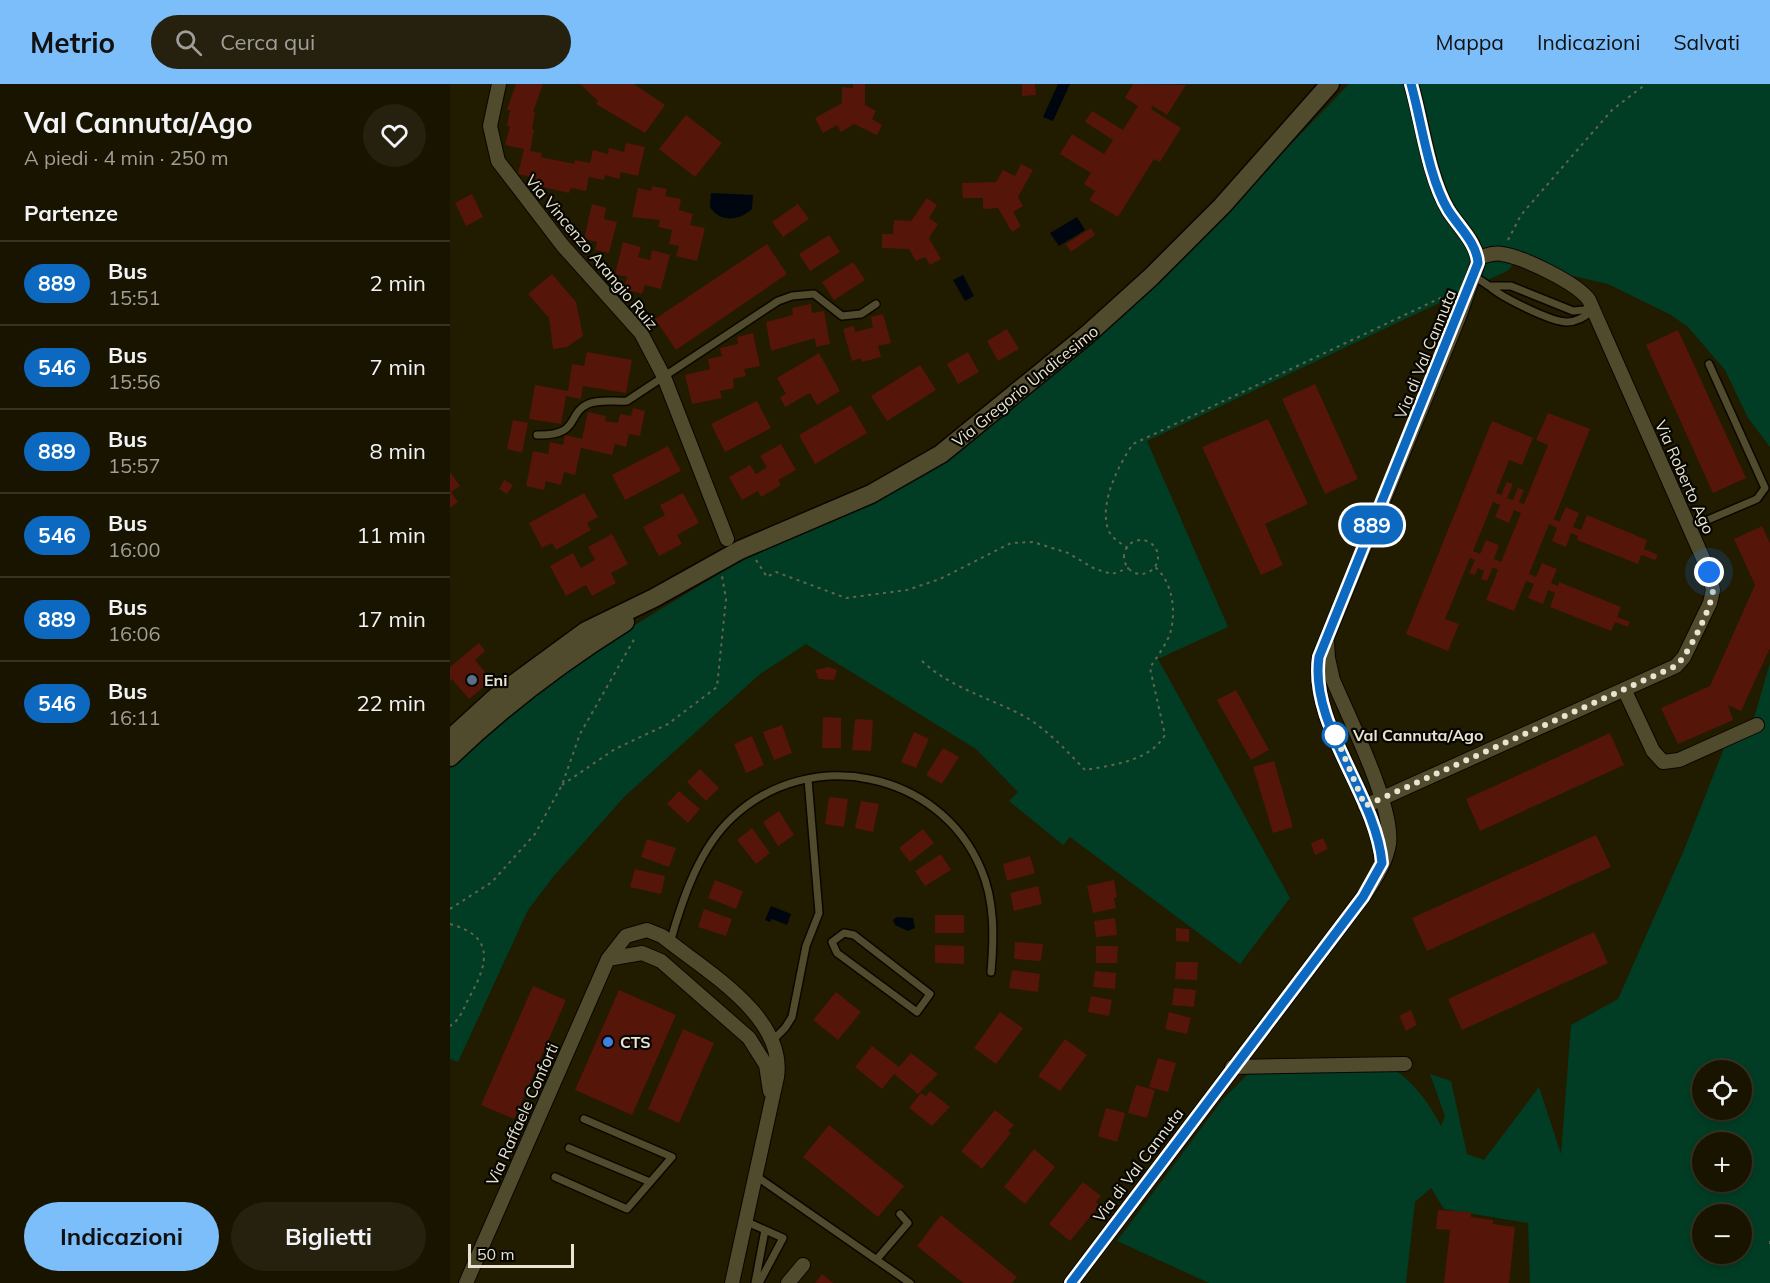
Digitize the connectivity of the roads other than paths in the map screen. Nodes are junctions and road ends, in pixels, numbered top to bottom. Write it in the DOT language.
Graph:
graph roads {
  1 [pos="499,84"];
  2 [pos="1330,84"];
  3 [pos="1411,84"];
  4 [pos="1478,258"];
  5 [pos="1474,276"];
  6 [pos="1489,286"];
  7 [pos="876,304"];
  8 [pos="1595,309"];
  9 [pos="1709,364"];
  10 [pos="664,377"];
  11 [pos="537,435"];
  12 [pos="1689,528"];
  13 [pos="727,539"];
  14 [pos="654,598"];
  15 [pos="1328,636"];
  16 [pos="1624,689"];
  17 [pos="1757,725"];
  18 [pos="450,739"];
  19 [pos="450,757"];
  20 [pos="808,779"];
  21 [pos="1383,798"];
  22 [pos="1365,806"];
  23 [pos="1382,863"];
  24 [pos="670,943"];
  25 [pos="608,959"];
  26 [pos="991,972"];
  27 [pos="917,1012"];
  28 [pos="773,1040"];
  29 [pos="1405,1064"];
  30 [pos="1232,1067"];
  31 [pos="769,1105"];
  32 [pos="584,1119"];
  33 [pos="569,1148"];
  34 [pos="756,1176"];
  35 [pos="555,1177"];
  36 [pos="650,1182"];
  37 [pos="900,1214"];
  38 [pos="745,1221"];
  39 [pos="765,1230"];
  40 [pos="877,1259"];
  41 [pos="803,1265"];
  42 [pos="466,1283"];
  43 [pos="732,1283"];
  44 [pos="757,1283"];
  45 [pos="788,1283"];
  46 [pos="910,1283"];
  47 [pos="1071,1283"];
  1 -- 10 [label="street, Via Vincenzo Arangio Ruiz"];
  2 -- 14 [label="street, Via Gregorio Undicesimo"];
  3 -- 4 [label="street"];
  4 -- 5 [label="street, Via di Val Cannuta"];
  4 -- 8 [label="street, Via Roberto Ago"];
  5 -- 6 [label="lane"];
  5 -- 15 [label="street, Via di Val Cannuta"];
  6 -- 8 [label="lane"];
  6 -- 8 [label="lane"];
  7 -- 10 [label="lane"];
  8 -- 12 [label="street, Via Roberto Ago"];
  9 -- 12 [label="lane"];
  10 -- 11 [label="lane"];
  10 -- 13 [label="street, Via Vincenzo Arangio Ruiz"];
  12 -- 16 [label="street, Via Roberto Ago"];
  14 -- 18 [label="street, Via Gregorio Undicesimo"];
  14 -- 19 [label="street, Via Gregorio Undicesimo"];
  15 -- 21 [label="street, Via di Val Cannuta"];
  15 -- 22 [label="street, Via di Val Cannuta"];
  16 -- 17 [label="street"];
  16 -- 21 [label="street, Via Roberto Ago"];
  20 -- 24 [label="lane"];
  20 -- 26 [label="lane"];
  20 -- 28 [label="lane"];
  21 -- 22 [label="street, Via Roberto Ago"];
  21 -- 23 [label="street, Via di Val Cannuta"];
  22 -- 23 [label="street, Via di Val Cannuta"];
  23 -- 30 [label="street, Via di Val Cannuta"];
  24 -- 25 [label="street, Via Raffaele Conforti"];
  24 -- 28 [label="street, Via Raffaele Conforti"];
  25 -- 31 [label="street, Via Raffaele Conforti"];
  25 -- 42 [label="street, Via Raffaele Conforti"];
  27 -- 27 [label="lane"];
  28 -- 31 [label="street, Via Raffaele Conforti"];
  29 -- 30 [label="street"];
  30 -- 47 [label="street, Via di Val Cannuta"];
  31 -- 34 [label="street, Via Raffaele Conforti"];
  32 -- 36 [label="lane"];
  33 -- 36 [label="lane"];
  34 -- 38 [label="street, Via Raffaele Conforti"];
  34 -- 40 [label="lane"];
  35 -- 36 [label="lane"];
  37 -- 40 [label="lane"];
  38 -- 39 [label="lane"];
  38 -- 43 [label="street, Via Raffaele Conforti"];
  39 -- 44 [label="lane"];
  39 -- 44 [label="lane"];
  40 -- 46 [label="lane"];
  41 -- 45 [label="street"];
}
